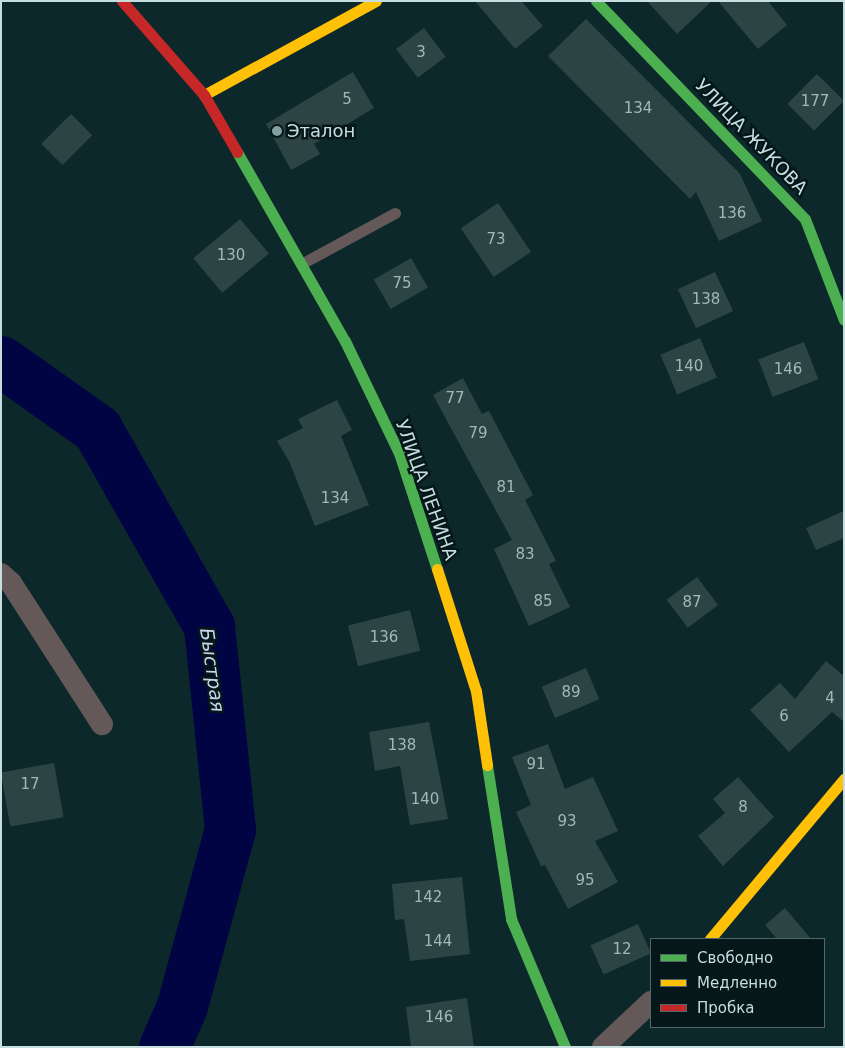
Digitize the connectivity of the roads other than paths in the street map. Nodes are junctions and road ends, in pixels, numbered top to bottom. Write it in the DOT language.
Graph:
graph roads {
  1 [pos="122,1"];
  2 [pos="376,1"];
  3 [pos="596,1"];
  4 [pos="204,95"];
  5 [pos="395,213"];
  6 [pos="301,264"];
  7 [pos="844,320"];
  8 [pos="1,574"];
  9 [pos="102,724"];
  10 [pos="844,779"];
  11 [pos="711,938"];
  12 [pos="650,1003"];
  13 [pos="565,1047"];
  14 [pos="603,1047"];
  1 -- 4 [label="street, УЛИЦА ЛЕНИНА"];
  2 -- 4 [label="street"];
  3 -- 7 [label="street, УЛИЦА ЖУКОВА"];
  4 -- 6 [label="street, УЛИЦА ЛЕНИНА"];
  5 -- 6 [label="lane"];
  6 -- 13 [label="street, УЛИЦА ЛЕНИНА"];
  8 -- 9 [label="street"];
  10 -- 11 [label="street"];
  12 -- 14 [label="street"];
}
